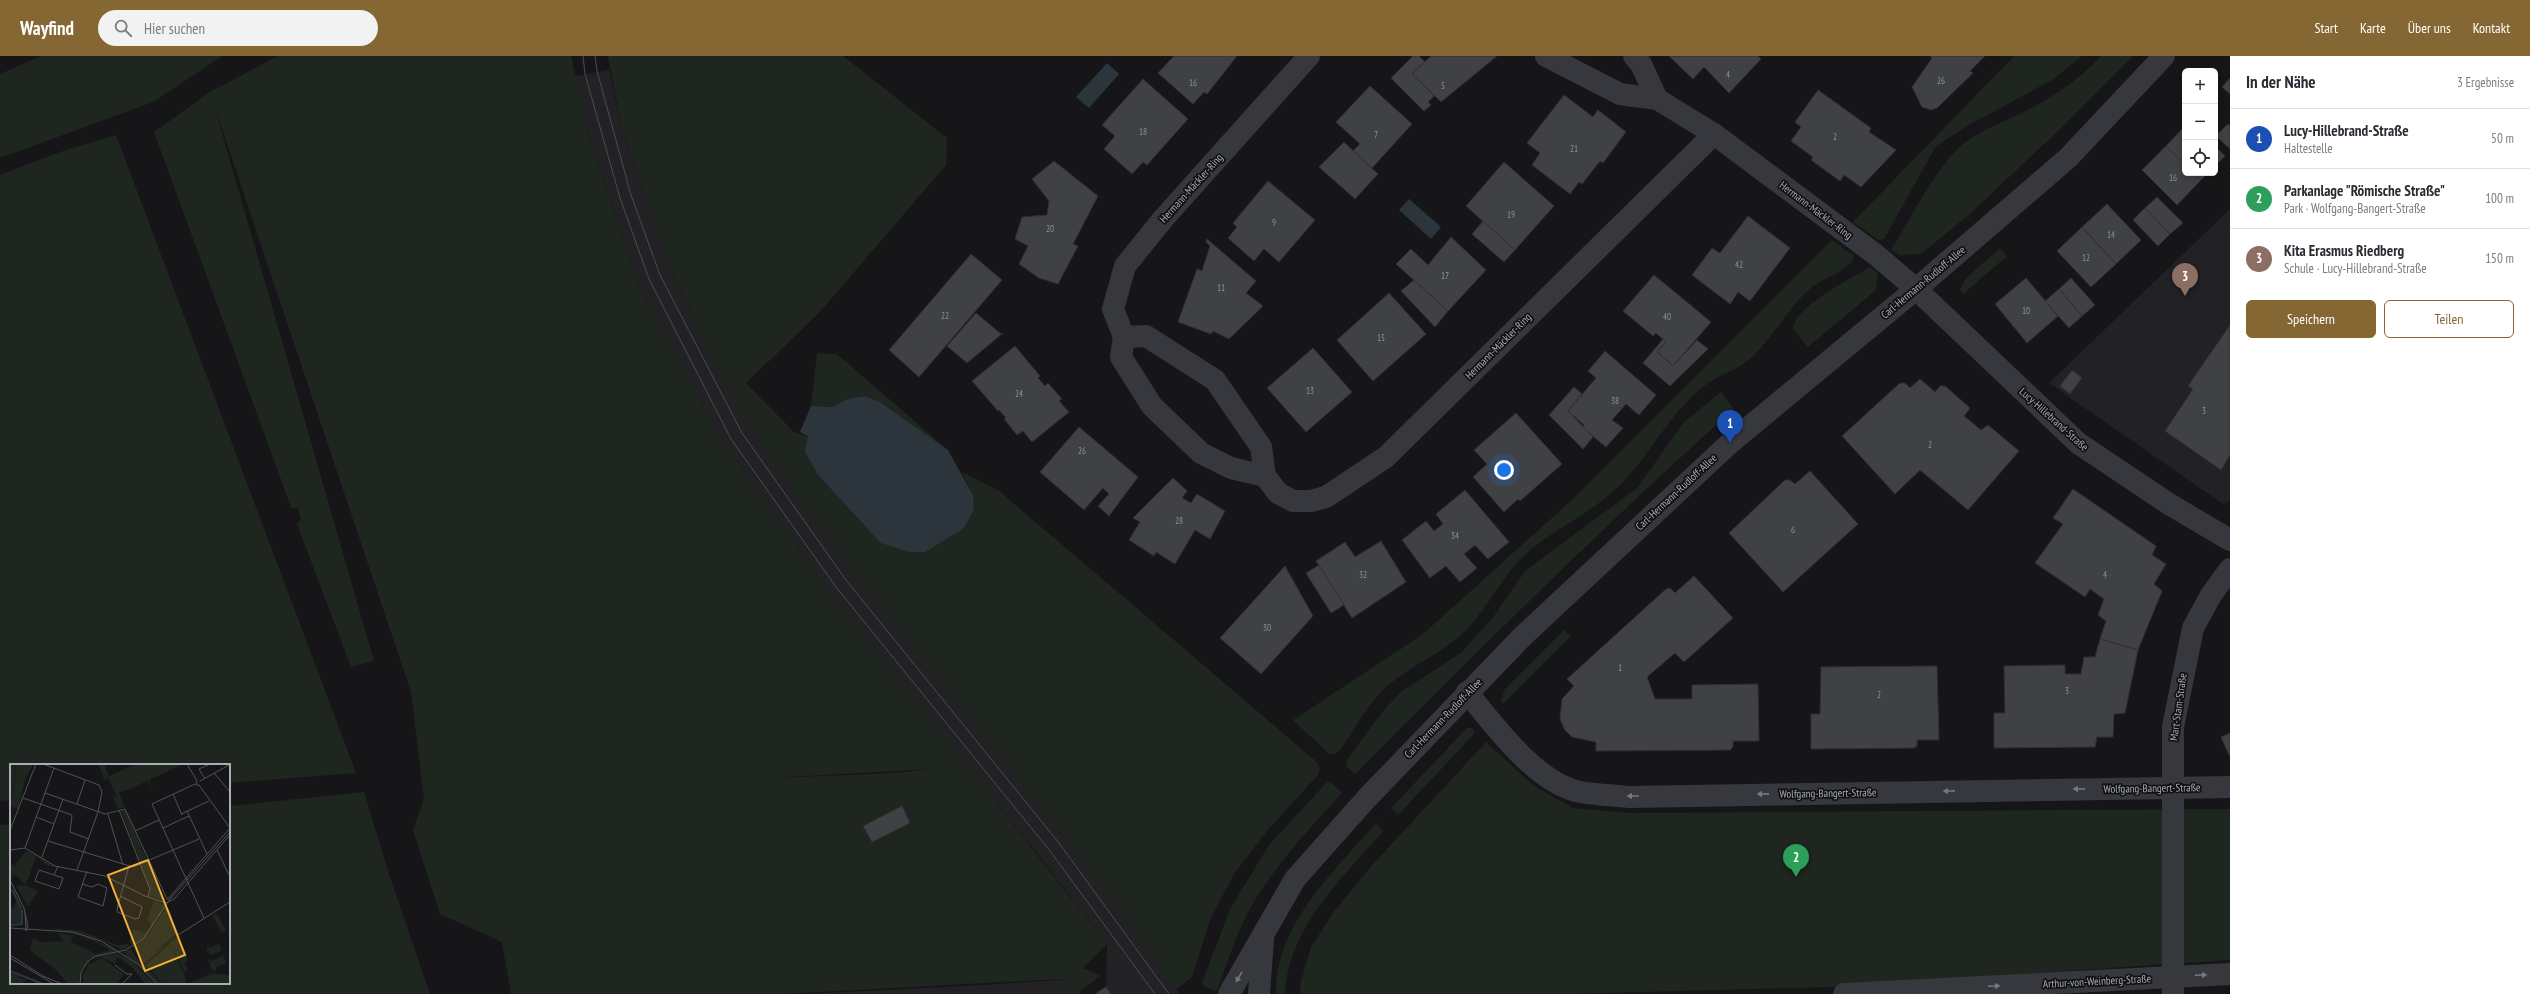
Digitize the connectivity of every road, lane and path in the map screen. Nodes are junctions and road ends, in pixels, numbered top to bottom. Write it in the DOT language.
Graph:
graph roads {
  1 [pos="1309,56"];
  2 [pos="1546,56"];
  3 [pos="1634,56"];
  4 [pos="2164,56"];
  5 [pos="1657,99"];
  6 [pos="1714,134"];
  7 [pos="1916,290"];
  8 [pos="1124,337"];
  9 [pos="1264,476"];
  10 [pos="2230,540"];
  11 [pos="2230,570"];
  12 [pos="1467,692"];
  13 [pos="2172,787"];
  14 [pos="2230,787"];
  15 [pos="1263,935"];
  16 [pos="2230,974"];
  17 [pos="2173,985"];
  18 [pos="1229,994"];
  19 [pos="1259,994"];
  20 [pos="1844,994"];
  1 -- 8 [label="street, Hermann-Mäckler-Ring"];
  2 -- 5 [label="street, Hermann-Mäckler-Ring"];
  3 -- 5 [label="street"];
  4 -- 7 [label="street, Carl-Hermann-Rudloff-Allee"];
  5 -- 6 [label="street, Hermann-Mäckler-Ring"];
  6 -- 7 [label="street, Hermann-Mäckler-Ring"];
  6 -- 9 [label="street, Hermann-Mäckler-Ring"];
  7 -- 10 [label="street, Lucy-Hillebrand-Straße"];
  7 -- 12 [label="street, Carl-Hermann-Rudloff-Allee"];
  8 -- 9 [label="street, Hermann-Mäckler-Ring"];
  8 -- 9 [label="street"];
  11 -- 13 [label="street, Mart-Stam-Straße"];
  13 -- 12 [label="street, Wolfgang-Bangert-Straße, one-way"];
  12 -- 15 [label="street, Carl-Hermann-Rudloff-Allee"];
  13 -- 14 [label="street, Wolfgang-Bangert-Straße"];
  13 -- 17 [label="street, Mart-Stam-Straße"];
  15 -- 18 [label="street, Carl-Hermann-Rudloff-Allee, one-way"];
  15 -- 19 [label="street"];
  17 -- 16 [label="street, Arthur-von-Weinberg-Straße, one-way"];
  20 -- 17 [label="street, Arthur-von-Weinberg-Straße, one-way"];
}
